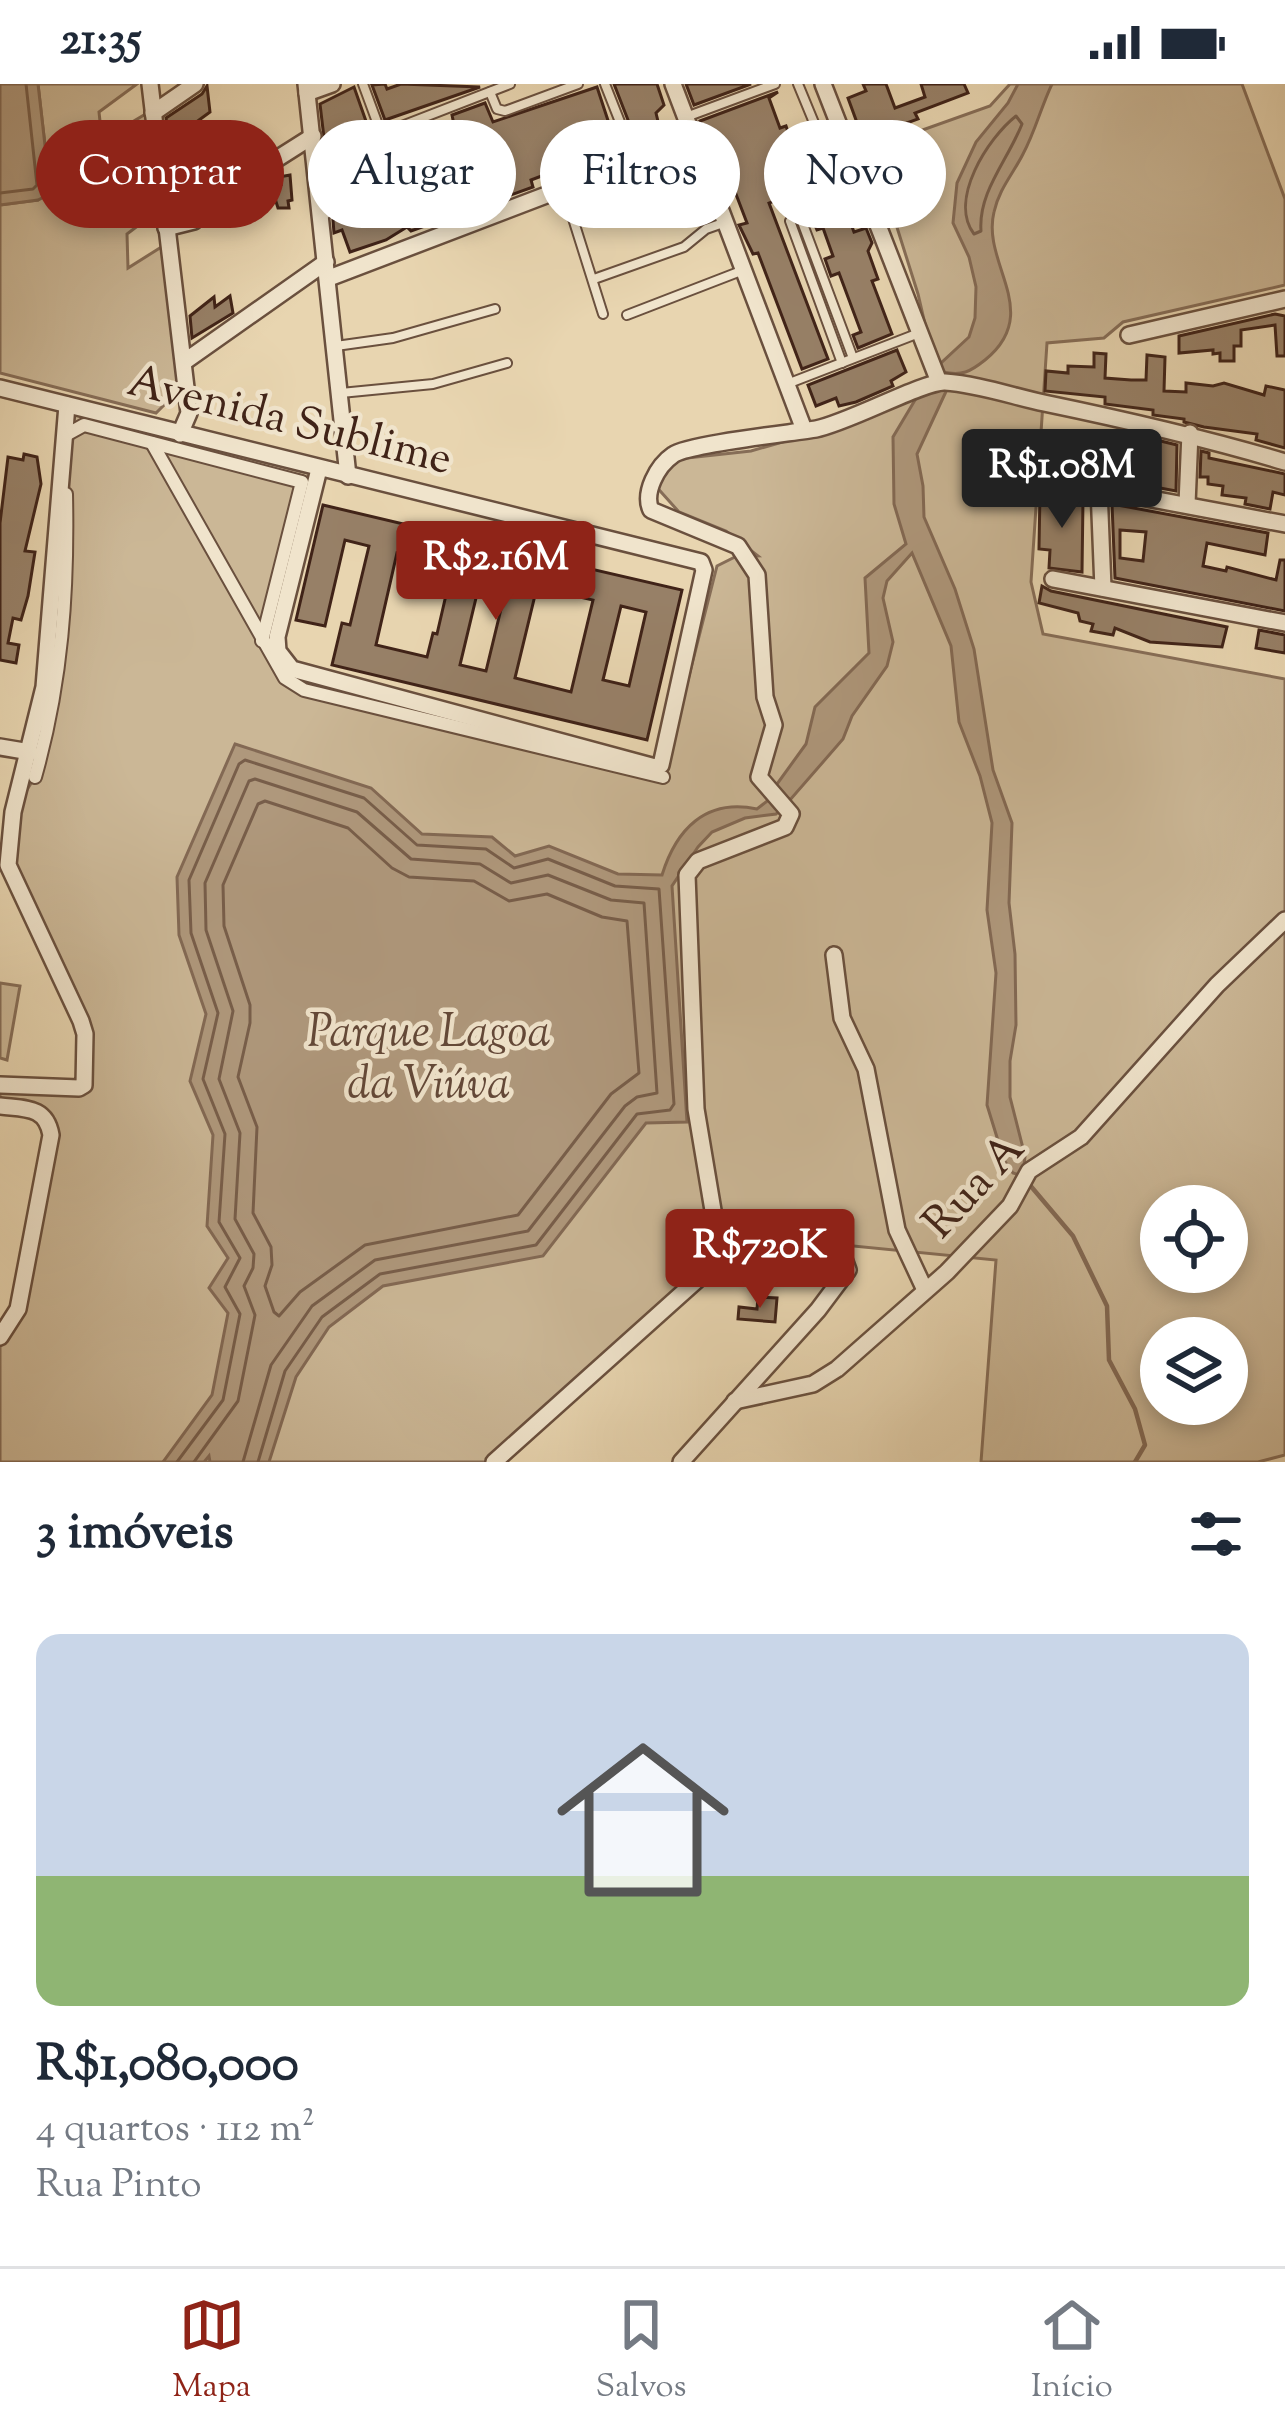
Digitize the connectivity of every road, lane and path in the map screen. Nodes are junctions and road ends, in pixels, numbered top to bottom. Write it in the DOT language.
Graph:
graph roads {
  1 [pos="150,84"];
  2 [pos="194,84"];
  3 [pos="332,84"];
  4 [pos="362,84"];
  5 [pos="510,84"];
  6 [pos="578,84"];
  7 [pos="605,84"];
  8 [pos="673,84"];
  9 [pos="775,84"];
  10 [pos="798,84"];
  11 [pos="306,88"];
  12 [pos="826,90"];
  13 [pos="490,92"];
  14 [pos="806,103"];
  15 [pos="153,113"];
  16 [pos="685,118"];
  17 [pos="154,120"];
  18 [pos="311,120"];
  19 [pos="376,120"];
  20 [pos="417,120"];
  21 [pos="619,120"];
  22 [pos="813,120"];
  23 [pos="540,196"];
  24 [pos="166,228"];
  25 [pos="323,228"];
  26 [pos="577,228"];
  27 [pos="709,228"];
  28 [pos="726,228"];
  29 [pos="793,228"];
  30 [pos="804,228"];
  31 [pos="327,270"];
  32 [pos="742,271"];
  33 [pos="594,279"];
  34 [pos="1285,299"];
  35 [pos="495,309"];
  36 [pos="603,314"];
  37 [pos="627,315"];
  38 [pos="920,333"];
  39 [pos="1129,335"];
  40 [pos="336,346"];
  41 [pos="853,358"];
  42 [pos="184,362"];
  43 [pos="507,363"];
  44 [pos="842,363"];
  45 [pos="939,382"];
  46 [pos="785,385"];
  47 [pos="0,388"];
  48 [pos="341,393"];
  49 [pos="67,405"];
  50 [pos="803,427"];
  51 [pos="1190,433"];
  52 [pos="180,434"];
  53 [pos="64,436"];
  54 [pos="152,443"];
  55 [pos="1285,462"];
  56 [pos="319,469"];
  57 [pos="348,476"];
  58 [pos="1057,481"];
  59 [pos="1099,489"];
  60 [pos="1187,504"];
  61 [pos="1285,524"];
  62 [pos="1053,579"];
  63 [pos="1103,588"];
  64 [pos="1285,623"];
  65 [pos="262,641"];
  66 [pos="0,747"];
  67 [pos="30,752"];
  68 [pos="35,777"];
  69 [pos="663,777"];
  70 [pos="1285,920"];
  71 [pos="834,955"];
  72 [pos="0,1085"];
  73 [pos="0,1106"];
  74 [pos="721,1258"];
  75 [pos="925,1290"];
  76 [pos="0,1337"];
  77 [pos="735,1401"];
  78 [pos="494,1462"];
  79 [pos="681,1462"];
  1 -- 15 [label="street"];
  2 -- 15 [label="street"];
  3 -- 11 [label="street"];
  4 -- 19 [label="lane"];
  5 -- 13 [label="lane"];
  6 -- 13 [label="lane"];
  7 -- 21 [label="lane"];
  8 -- 16 [label="street"];
  9 -- 16 [label="lane"];
  10 -- 14 [label="lane"];
  11 -- 18 [label="street"];
  12 -- 14 [label="lane"];
  12 -- 38 [label="street"];
  13 -- 20 [label="lane"];
  14 -- 22 [label="lane"];
  15 -- 17 [label="street"];
  23 -- 31 [label="street"];
  24 -- 42 [label="street"];
  25 -- 31 [label="street"];
  26 -- 33 [label="lane"];
  27 -- 33 [label="lane"];
  28 -- 32 [label="street"];
  29 -- 44 [label="lane"];
  30 -- 41 [label="lane"];
  31 -- 40 [label="street"];
  31 -- 42 [label="street"];
  32 -- 37 [label="lane"];
  32 -- 46 [label="street"];
  33 -- 36 [label="lane"];
  34 -- 39 [label="street"];
  35 -- 40 [label="lane"];
  38 -- 41 [label="lane"];
  38 -- 45 [label="street"];
  40 -- 48 [label="street"];
  41 -- 44 [label="lane"];
  42 -- 52 [label="street"];
  43 -- 48 [label="lane"];
  44 -- 46 [label="lane"];
  45 -- 50 [label="street"];
  45 -- 51 [label="street"];
  46 -- 50 [label="street"];
  47 -- 49 [label="street, Avenida Sublime"];
  48 -- 57 [label="street"];
  49 -- 52 [label="street, Avenida Sublime"];
  49 -- 53 [label="street"];
  50 -- 74 [label="street"];
  51 -- 55 [label="street"];
  51 -- 60 [label="street"];
  52 -- 56 [label="street, Avenida Sublime"];
  53 -- 54 [label="street"];
  53 -- 67 [label="street"];
  53 -- 68 [label="street"];
  54 -- 65 [label="street"];
  54 -- 65 [label="street"];
  56 -- 57 [label="street, Avenida Sublime"];
  56 -- 57 [label="street, Avenida Sublime"];
  58 -- 59 [label="street"];
  59 -- 60 [label="street"];
  59 -- 63 [label="street"];
  60 -- 61 [label="street"];
  62 -- 63 [label="street"];
  63 -- 64 [label="street"];
  65 -- 69 [label="street"];
  66 -- 67 [label="street"];
  67 -- 72 [label="street"];
  70 -- 75 [label="street, Rua A"];
  71 -- 75 [label="street"];
  73 -- 76 [label="street"];
  74 -- 77 [label="street"];
  74 -- 78 [label="street"];
  75 -- 77 [label="street, Rua A"];
  77 -- 79 [label="street"];
}
